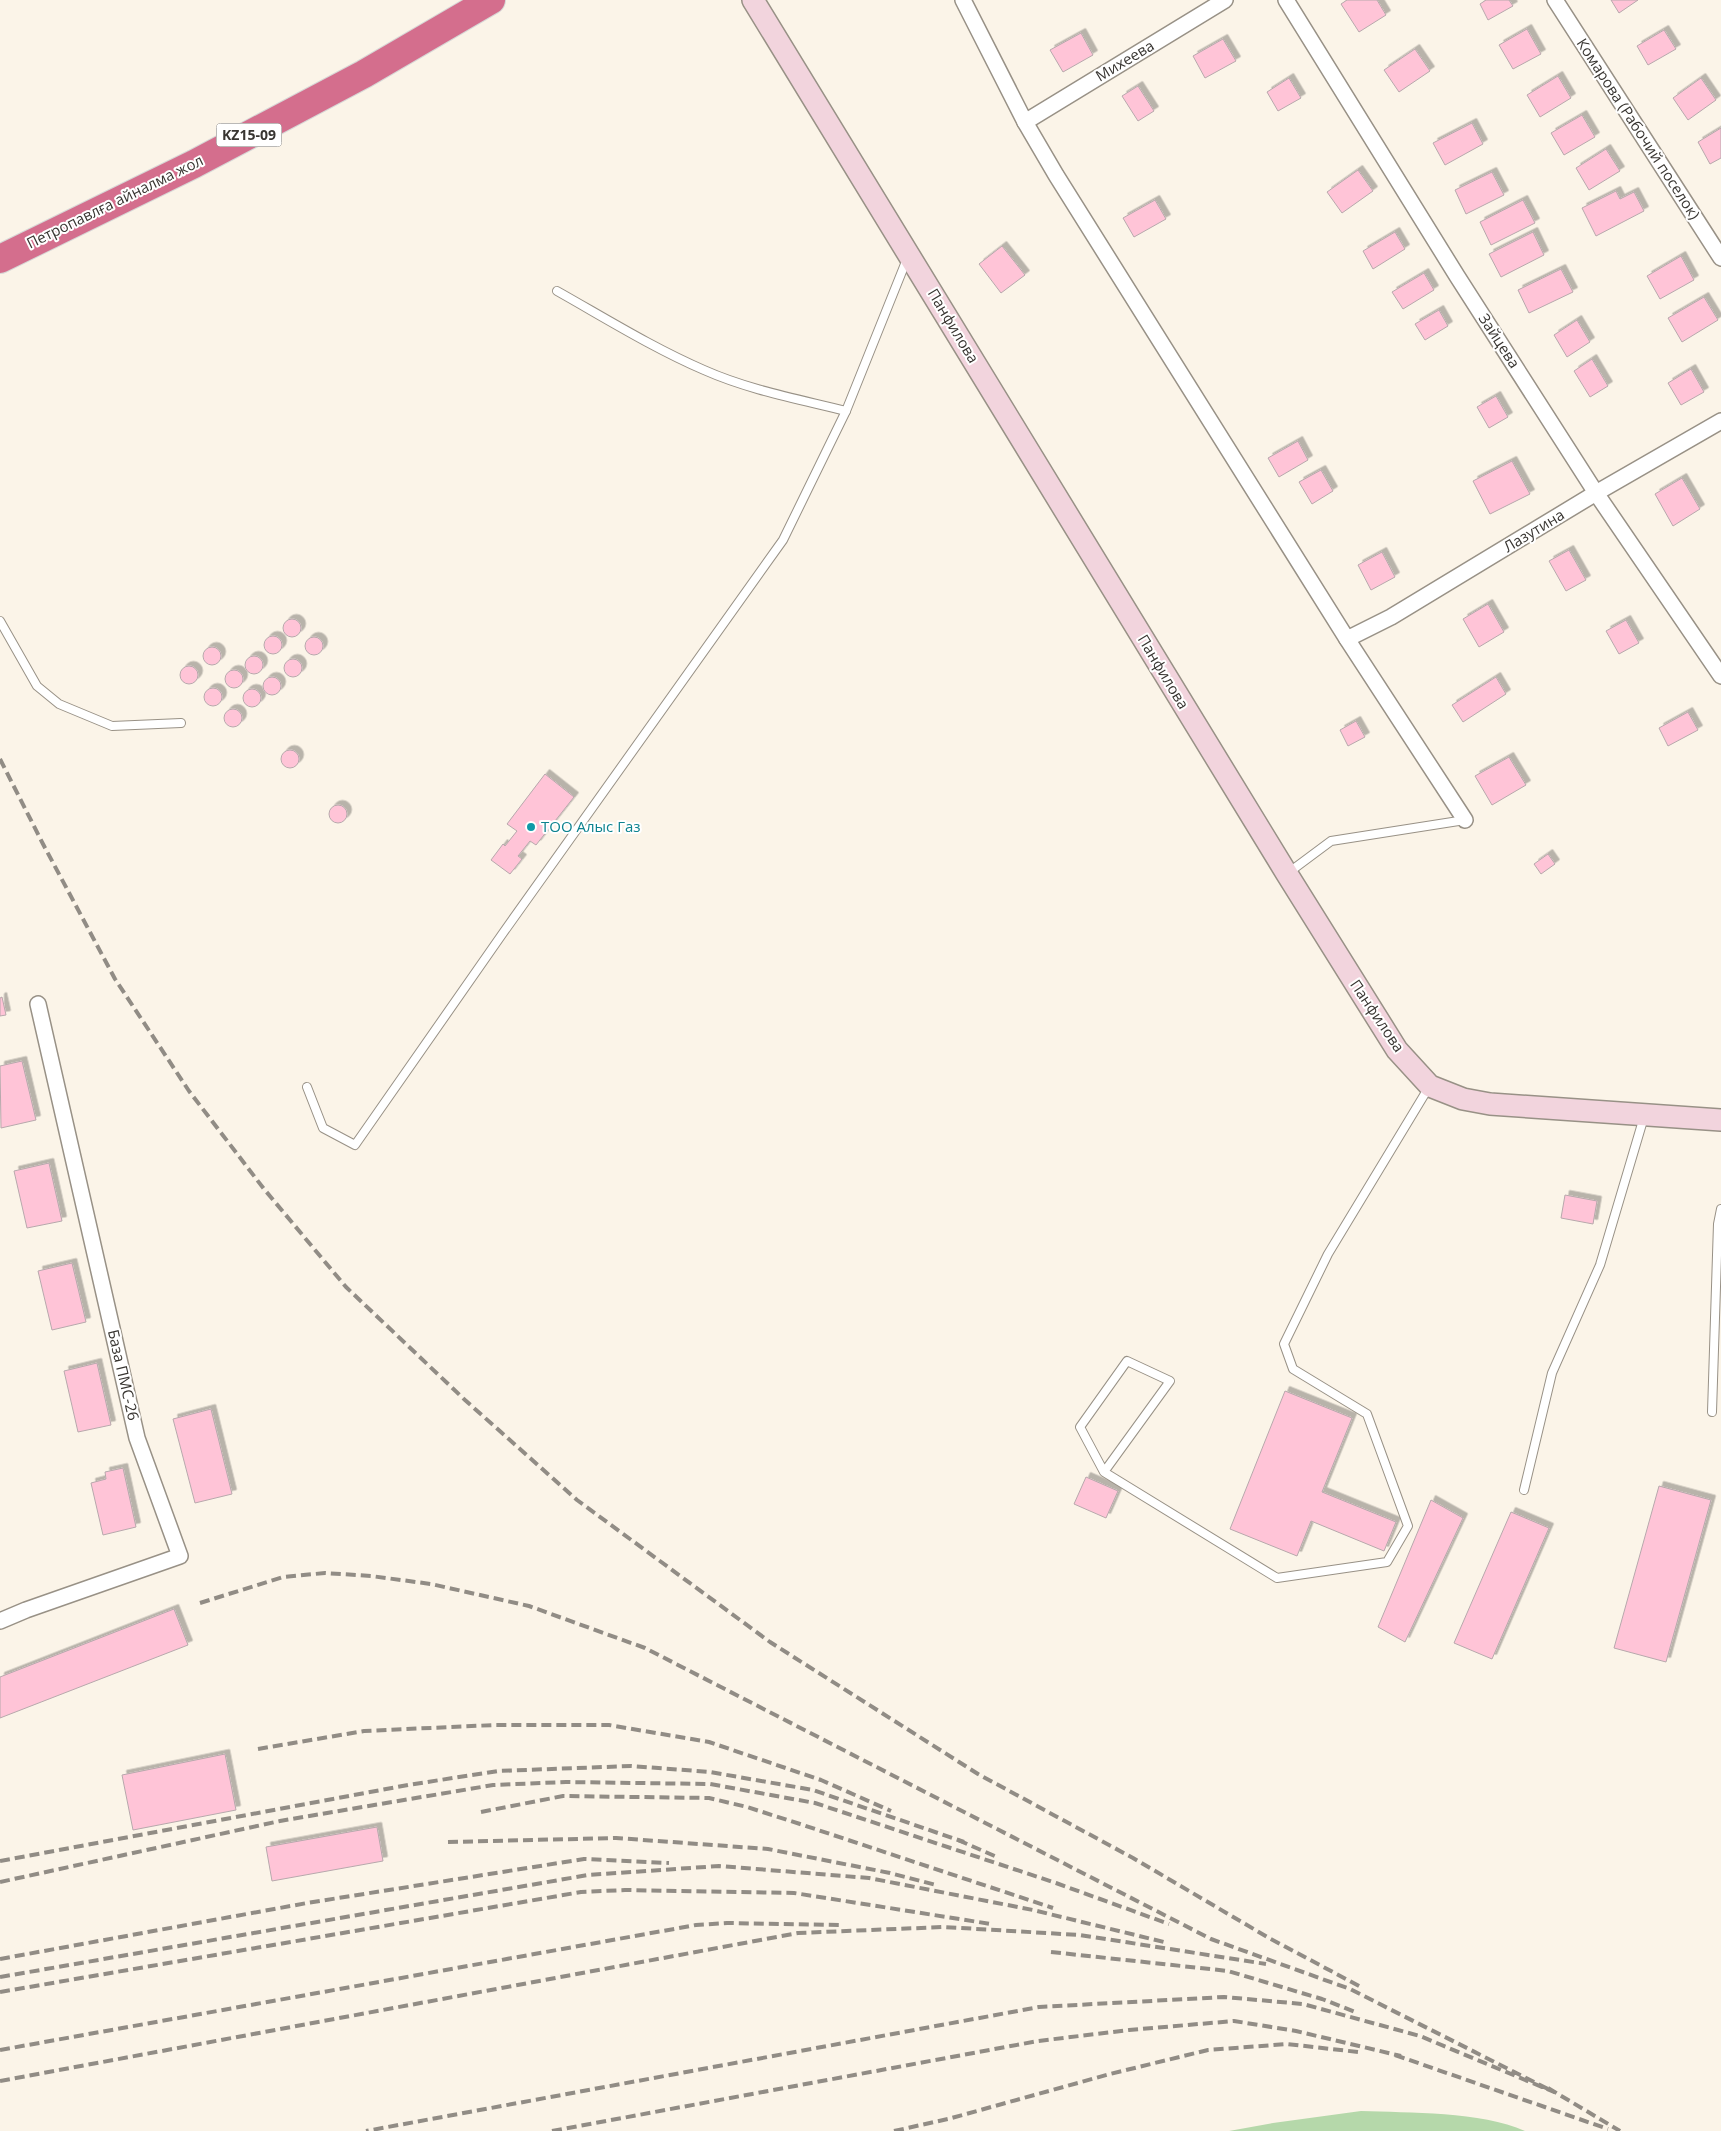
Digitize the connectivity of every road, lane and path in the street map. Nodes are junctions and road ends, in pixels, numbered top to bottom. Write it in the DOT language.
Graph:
graph roads {
  1 [pos="491,0"];
  2 [pos="753,0"];
  3 [pos="963,0"];
  4 [pos="1225,0"];
  5 [pos="1286,0"];
  6 [pos="1555,0"];
  7 [pos="1026,122"];
  8 [pos="909,254"];
  9 [pos="1721,258"];
  10 [pos="0,259"];
  11 [pos="557,290"];
  12 [pos="846,411"];
  13 [pos="1721,421"];
  14 [pos="1596,493"];
  15 [pos="0,620"];
  16 [pos="1347,639"];
  17 [pos="1721,676"];
  18 [pos="181,723"];
  19 [pos="1465,820"];
  20 [pos="1287,874"];
  21 [pos="38,1004"];
  22 [pos="1430,1086"];
  23 [pos="307,1087"];
  24 [pos="1645,1115"];
  25 [pos="1721,1120"];
  26 [pos="1721,1209"];
  27 [pos="1712,1412"];
  28 [pos="1104,1472"];
  29 [pos="1524,1490"];
  30 [pos="0,1621"];
  1 -- 10 [label="highway, Петропавлға айналма жол / KZ15-09"];
  2 -- 8 [label="street, Панфилова"];
  3 -- 7 [label="street"];
  4 -- 7 [label="street, Михеева"];
  5 -- 14 [label="street, Зайцева"];
  6 -- 9 [label="street, Комарова (Рабочий поселок)"];
  7 -- 16 [label="street"];
  8 -- 12 [label="lane"];
  8 -- 20 [label="street, Панфилова"];
  11 -- 12 [label="lane"];
  12 -- 23 [label="lane"];
  13 -- 14 [label="street, Лазутина"];
  14 -- 16 [label="street, Лазутина"];
  14 -- 17 [label="street, Зайцева"];
  15 -- 18 [label="lane"];
  16 -- 19 [label="street"];
  19 -- 20 [label="lane"];
  20 -- 22 [label="street, Панфилова"];
  21 -- 30 [label="street, База ПМС-26"];
  22 -- 24 [label="street, Панфилова"];
  22 -- 28 [label="lane"];
  24 -- 25 [label="street, Панфилова"];
  24 -- 29 [label="lane"];
  26 -- 27 [label="lane"];
  28 -- 28 [label="lane"];
}
